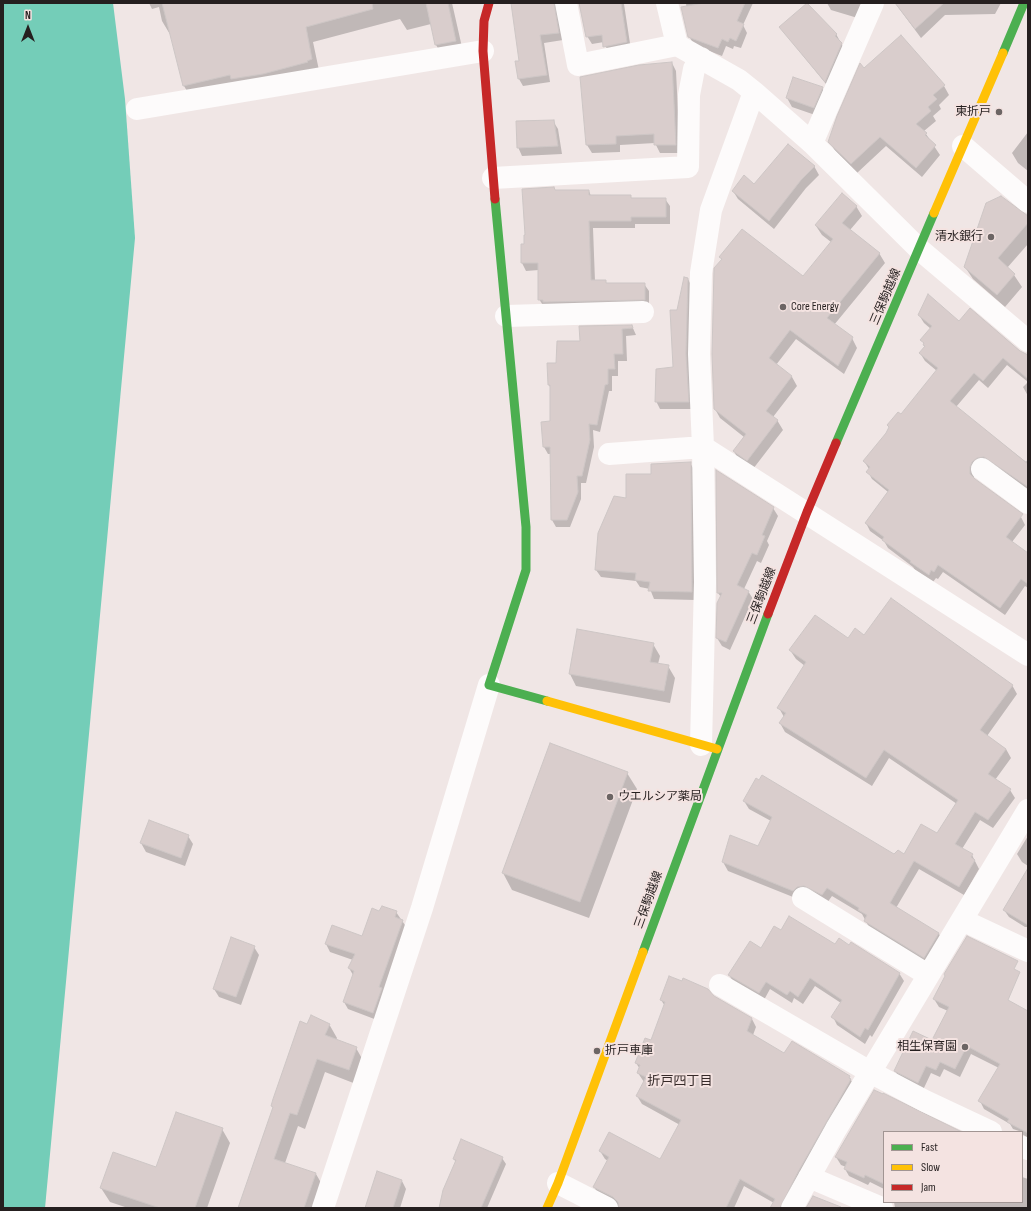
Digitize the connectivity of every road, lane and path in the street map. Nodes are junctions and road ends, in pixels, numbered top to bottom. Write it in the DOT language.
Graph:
graph roads {
  1 [pos="489,3"];
  2 [pos="566,3"];
  3 [pos="667,3"];
  4 [pos="873,3"];
  5 [pos="1024,3"];
  6 [pos="1028,4"];
  7 [pos="677,45"];
  8 [pos="483,51"];
  9 [pos="701,58"];
  10 [pos="754,92"];
  11 [pos="137,109"];
  12 [pos="812,143"];
  13 [pos="963,146"];
  14 [pos="494,178"];
  15 [pos="1028,202"];
  16 [pos="919,249"];
  17 [pos="643,312"];
  18 [pos="506,316"];
  19 [pos="1028,341"];
  20 [pos="703,447"];
  21 [pos="609,454"];
  22 [pos="982,469"];
  23 [pos="1028,503"];
  24 [pos="807,512"];
  25 [pos="1028,655"];
  26 [pos="489,685"];
  27 [pos="709,747"];
  28 [pos="1028,810"];
  29 [pos="803,898"];
  30 [pos="962,920"];
  31 [pos="1028,951"];
  32 [pos="928,975"];
  33 [pos="720,985"];
  34 [pos="870,1072"];
  35 [pos="989,1131"];
  36 [pos="809,1177"];
  37 [pos="558,1183"];
  38 [pos="323,1208"];
  39 [pos="547,1208"];
  40 [pos="607,1208"];
  41 [pos="792,1208"];
  42 [pos="882,1208"];
  1 -- 8 [label="main road"];
  2 -- 7 [label="street"];
  3 -- 7 [label="street"];
  4 -- 12 [label="street"];
  5 -- 6 [label="main road"];
  5 -- 13 [label="main road, 三保駒越線"];
  7 -- 9 [label="street"];
  8 -- 11 [label="street"];
  8 -- 14 [label="main road"];
  9 -- 10 [label="street"];
  9 -- 14 [label="street"];
  10 -- 12 [label="street"];
  10 -- 20 [label="street"];
  12 -- 16 [label="street"];
  13 -- 15 [label="street"];
  13 -- 16 [label="main road, 三保駒越線"];
  14 -- 18 [label="main road"];
  16 -- 19 [label="street"];
  16 -- 24 [label="main road, 三保駒越線"];
  17 -- 18 [label="street"];
  18 -- 26 [label="main road"];
  20 -- 21 [label="street"];
  20 -- 24 [label="street"];
  20 -- 27 [label="street"];
  22 -- 23 [label="street"];
  24 -- 25 [label="street"];
  24 -- 27 [label="main road, 三保駒越線"];
  26 -- 27 [label="main road"];
  26 -- 38 [label="street"];
  27 -- 37 [label="main road, 三保駒越線"];
  28 -- 30 [label="street"];
  29 -- 32 [label="street"];
  30 -- 31 [label="street"];
  30 -- 32 [label="street"];
  32 -- 34 [label="street"];
  33 -- 34 [label="street"];
  34 -- 35 [label="street"];
  34 -- 36 [label="street"];
  36 -- 41 [label="street"];
  36 -- 42 [label="street"];
  37 -- 39 [label="main road, 三保駒越線"];
  37 -- 40 [label="street"];
}
